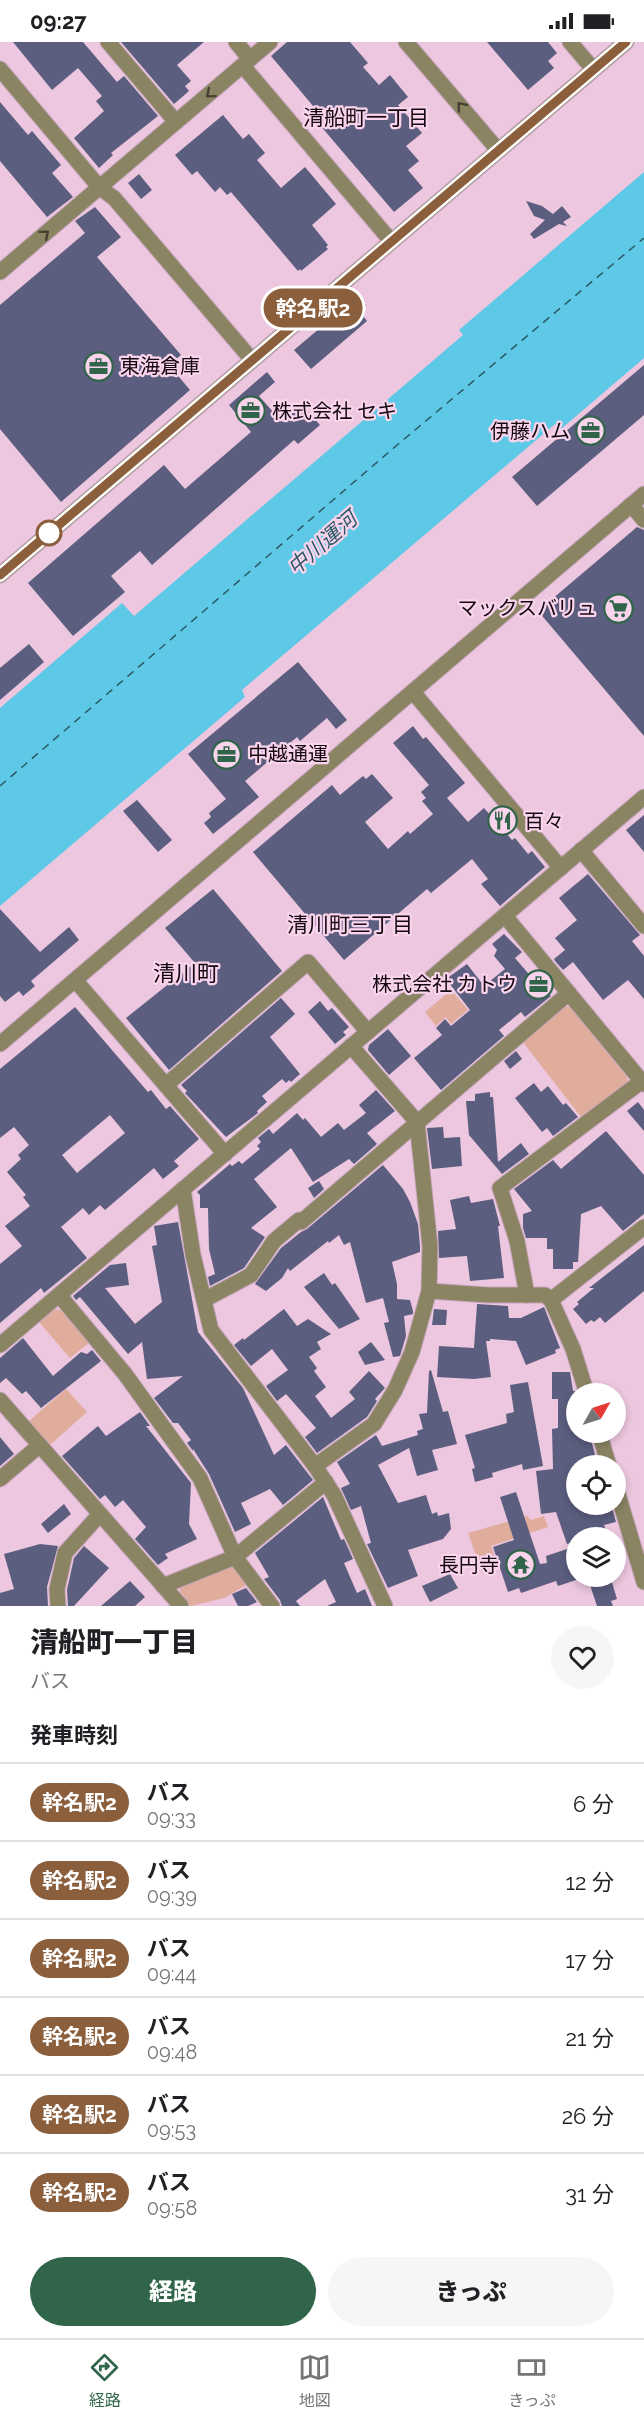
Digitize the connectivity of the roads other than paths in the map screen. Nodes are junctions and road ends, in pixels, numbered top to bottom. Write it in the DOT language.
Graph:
graph roads {
  1 [pos="108,42"];
  2 [pos="236,42"];
  3 [pos="270,42"];
  4 [pos="406,42"];
  5 [pos="570,42"];
  6 [pos="626,42"];
  7 [pos="247,62"];
  8 [pos="0,69"];
  9 [pos="593,69"];
  10 [pos="176,122"];
  11 [pos="498,150"];
  12 [pos="100,188"];
  13 [pos="391,241"];
  14 [pos="0,272"];
  15 [pos="252,360"];
  16 [pos="644,494"];
  17 [pos="631,505"];
  18 [pos="644,520"];
  19 [pos="0,575"];
  20 [pos="412,692"];
  21 [pos="644,797"];
  22 [pos="581,850"];
  23 [pos="561,868"];
  24 [pos="505,916"];
  25 [pos="644,926"];
  26 [pos="75,980"];
  27 [pos="569,993"];
  28 [pos="368,1032"];
  29 [pos="0,1044"];
  30 [pos="351,1046"];
  31 [pos="643,1083"];
  32 [pos="166,1085"];
  33 [pos="417,1122"];
  34 [pos="225,1154"];
  35 [pos="183,1189"];
  36 [pos="644,1227"];
  37 [pos="429,1291"];
  38 [pos="59,1295"];
  39 [pos="527,1295"];
  40 [pos="204,1300"];
  41 [pos="551,1300"];
  42 [pos="0,1345"];
  43 [pos="584,1383"];
  44 [pos="0,1400"];
  45 [pos="40,1445"];
  46 [pos="315,1467"];
  47 [pos="0,1479"];
  48 [pos="326,1482"];
  49 [pos="100,1514"];
  50 [pos="624,1515"];
  51 [pos="235,1557"];
  52 [pos="644,1582"];
  53 [pos="163,1586"];
  54 [pos="58,1606"];
  55 [pos="181,1606"];
  56 [pos="272,1606"];
  57 [pos="385,1606"];
  1 -- 10 [label="street"];
  2 -- 7 [label="street"];
  3 -- 7 [label="street"];
  11 -- 4 [label="street, one-way"];
  5 -- 9 [label="street"];
  6 -- 9 [label="street"];
  7 -- 10 [label="street, one-way"];
  7 -- 13 [label="street"];
  8 -- 12 [label="street"];
  9 -- 11 [label="street"];
  10 -- 12 [label="street"];
  11 -- 13 [label="street"];
  14 -- 12 [label="street, one-way"];
  12 -- 15 [label="street"];
  13 -- 15 [label="street"];
  15 -- 19 [label="street"];
  16 -- 17 [label="street"];
  17 -- 18 [label="street"];
  17 -- 20 [label="street"];
  20 -- 23 [label="street"];
  20 -- 26 [label="street"];
  21 -- 22 [label="street"];
  22 -- 23 [label="street"];
  22 -- 25 [label="street"];
  23 -- 24 [label="street"];
  24 -- 27 [label="street"];
  24 -- 28 [label="street"];
  26 -- 29 [label="street"];
  26 -- 32 [label="street"];
  27 -- 31 [label="street"];
  27 -- 33 [label="street"];
  28 -- 30 [label="street"];
  28 -- 32 [label="street"];
  30 -- 33 [label="street"];
  30 -- 34 [label="street"];
  31 -- 39 [label="street"];
  32 -- 34 [label="street"];
  33 -- 37 [label="street"];
  33 -- 40 [label="street"];
  34 -- 35 [label="street"];
  35 -- 38 [label="street"];
  35 -- 40 [label="street"];
  36 -- 41 [label="street"];
  37 -- 39 [label="street"];
  37 -- 46 [label="street"];
  38 -- 42 [label="street"];
  38 -- 51 [label="street"];
  39 -- 41 [label="street"];
  40 -- 46 [label="street"];
  41 -- 43 [label="street"];
  44 -- 45 [label="street"];
  45 -- 47 [label="street"];
  45 -- 49 [label="street"];
  46 -- 48 [label="street"];
  48 -- 51 [label="street"];
  48 -- 57 [label="street"];
  49 -- 53 [label="street"];
  49 -- 54 [label="street"];
  50 -- 52 [label="street"];
  51 -- 53 [label="street"];
  51 -- 56 [label="street"];
  53 -- 55 [label="street"];
}
